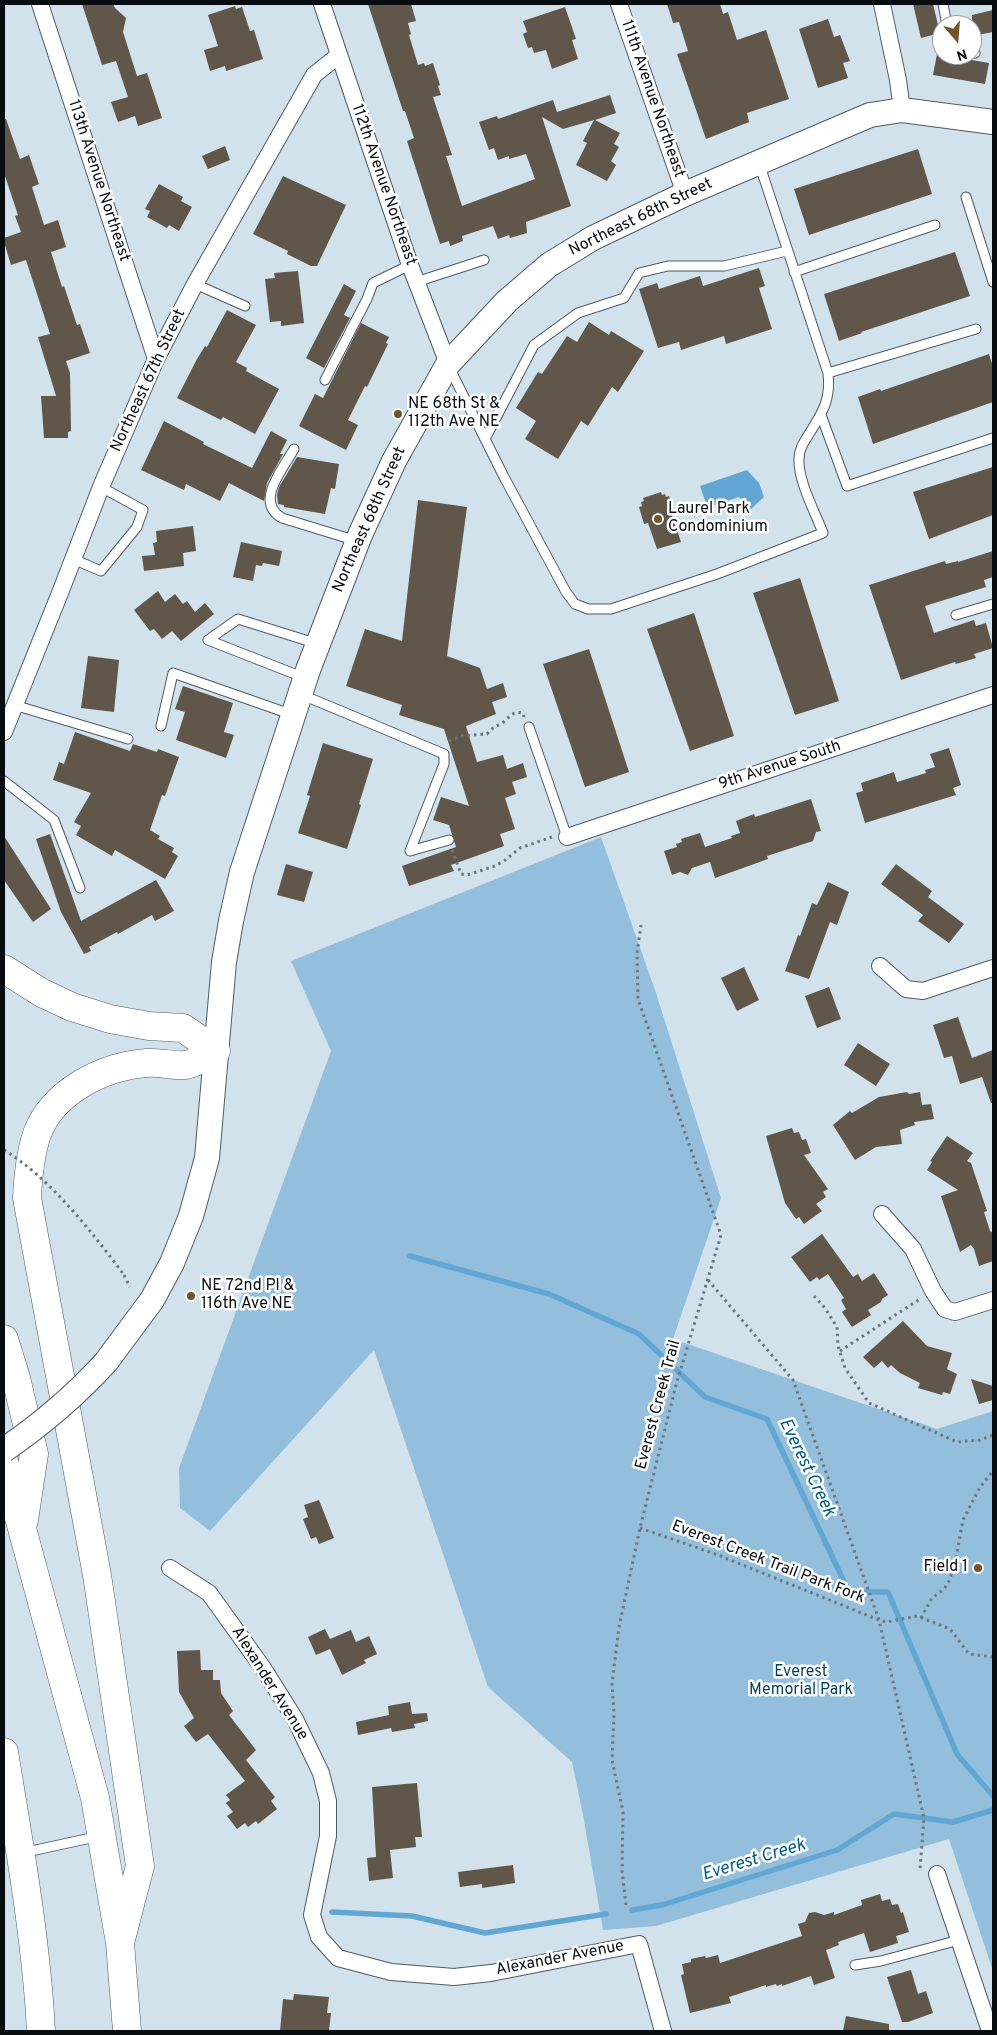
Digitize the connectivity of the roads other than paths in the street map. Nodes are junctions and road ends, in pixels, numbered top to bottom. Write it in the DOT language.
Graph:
graph roads {
  1 [pos="40,4"];
  2 [pos="322,4"];
  3 [pos="620,4"];
  4 [pos="882,4"];
  5 [pos="339,55"];
  6 [pos="902,110"];
  7 [pos="993,122"];
  8 [pos="759,163"];
  9 [pos="685,194"];
  10 [pos="966,197"];
  11 [pos="935,225"];
  12 [pos="787,251"];
  13 [pos="484,260"];
  14 [pos="410,265"];
  15 [pos="794,272"];
  16 [pos="416,282"];
  17 [pos="993,282"];
  18 [pos="195,284"];
  19 [pos="245,306"];
  20 [pos="976,328"];
  21 [pos="156,359"];
  22 [pos="448,364"];
  23 [pos="828,373"];
  24 [pos="325,380"];
  25 [pos="821,415"];
  26 [pos="993,438"];
  27 [pos="485,439"];
  28 [pos="294,449"];
  29 [pos="101,487"];
  30 [pos="358,541"];
  31 [pos="74,559"];
  32 [pos="993,604"];
  33 [pos="956,615"];
  34 [pos="318,644"];
  35 [pos="993,695"];
  36 [pos="299,696"];
  37 [pos="14,705"];
  38 [pos="161,726"];
  39 [pos="528,727"];
  40 [pos="4,732"];
  41 [pos="128,740"];
  42 [pos="4,781"];
  43 [pos="567,837"];
  44 [pos="449,840"];
  45 [pos="80,888"];
  46 [pos="880,966"];
  47 [pos="993,968"];
  48 [pos="4,969"];
  49 [pos="216,1051"];
  50 [pos="882,1214"];
  51 [pos="993,1300"];
  52 [pos="4,1339"];
  53 [pos="4,1450"];
  54 [pos="4,1462"];
  55 [pos="23,1529"];
  56 [pos="170,1568"];
  57 [pos="4,1752"];
  58 [pos="103,1835"];
  59 [pos="21,1853"];
  60 [pos="937,1874"];
  61 [pos="959,1940"];
  62 [pos="120,1943"];
  63 [pos="855,1965"];
  64 [pos="41,2031"];
  65 [pos="128,2031"];
  66 [pos="663,2031"];
  67 [pos="990,2031"];
  1 -- 21 [label="street, 113th Avenue Northeast"];
  2 -- 5 [label="street, 112th Avenue Northeast"];
  3 -- 9 [label="street, 111th Avenue Northeast"];
  4 -- 6 [label="street"];
  5 -- 14 [label="street, 112th Avenue Northeast"];
  5 -- 18 [label="street, Northeast 67th Street"];
  6 -- 7 [label="main road, Northeast 68th Street"];
  6 -- 8 [label="main road, Northeast 68th Street"];
  8 -- 9 [label="main road, Northeast 68th Street"];
  8 -- 12 [label="lane"];
  9 -- 22 [label="main road, Northeast 68th Street"];
  10 -- 17 [label="lane"];
  11 -- 15 [label="lane"];
  12 -- 15 [label="lane"];
  12 -- 27 [label="lane"];
  13 -- 16 [label="lane"];
  14 -- 16 [label="street, 112th Avenue Northeast"];
  14 -- 24 [label="lane"];
  15 -- 23 [label="lane"];
  16 -- 22 [label="street, 112th Avenue Northeast"];
  18 -- 19 [label="lane"];
  18 -- 21 [label="street, Northeast 67th Street"];
  20 -- 23 [label="lane"];
  21 -- 29 [label="street, Northeast 67th Street"];
  22 -- 27 [label="lane"];
  22 -- 30 [label="main road, Northeast 68th Street"];
  23 -- 25 [label="lane"];
  25 -- 26 [label="lane"];
  25 -- 27 [label="lane"];
  28 -- 30 [label="lane"];
  29 -- 31 [label="street, Northeast 67th Street"];
  29 -- 31 [label="lane"];
  30 -- 34 [label="main road, Northeast 68th Street"];
  31 -- 37 [label="street, Northeast 67th Street"];
  32 -- 33 [label="lane"];
  34 -- 36 [label="main road, Northeast 68th Street"];
  34 -- 36 [label="lane"];
  35 -- 43 [label="street, 9th Avenue South"];
  36 -- 38 [label="lane"];
  36 -- 44 [label="lane"];
  36 -- 49 [label="main road, Northeast 68th Street"];
  37 -- 40 [label="street, Northeast 67th Street"];
  37 -- 41 [label="lane"];
  39 -- 43 [label="lane"];
  42 -- 45 [label="lane"];
  46 -- 47 [label="street"];
  48 -- 49 [label="highway"];
  49 -- 53 [label="main road, Northeast 68th Street, bridge"];
  49 -- 62 [label="highway"];
  50 -- 51 [label="street"];
  52 -- 55 [label="highway"];
  54 -- 55 [label="highway"];
  55 -- 58 [label="highway"];
  56 -- 66 [label="street, Alexander Avenue"];
  57 -- 59 [label="highway"];
  58 -- 59 [label="lane"];
  58 -- 62 [label="highway"];
  59 -- 64 [label="highway"];
  60 -- 61 [label="street"];
  61 -- 63 [label="lane"];
  61 -- 67 [label="street"];
  62 -- 65 [label="highway"];
}
